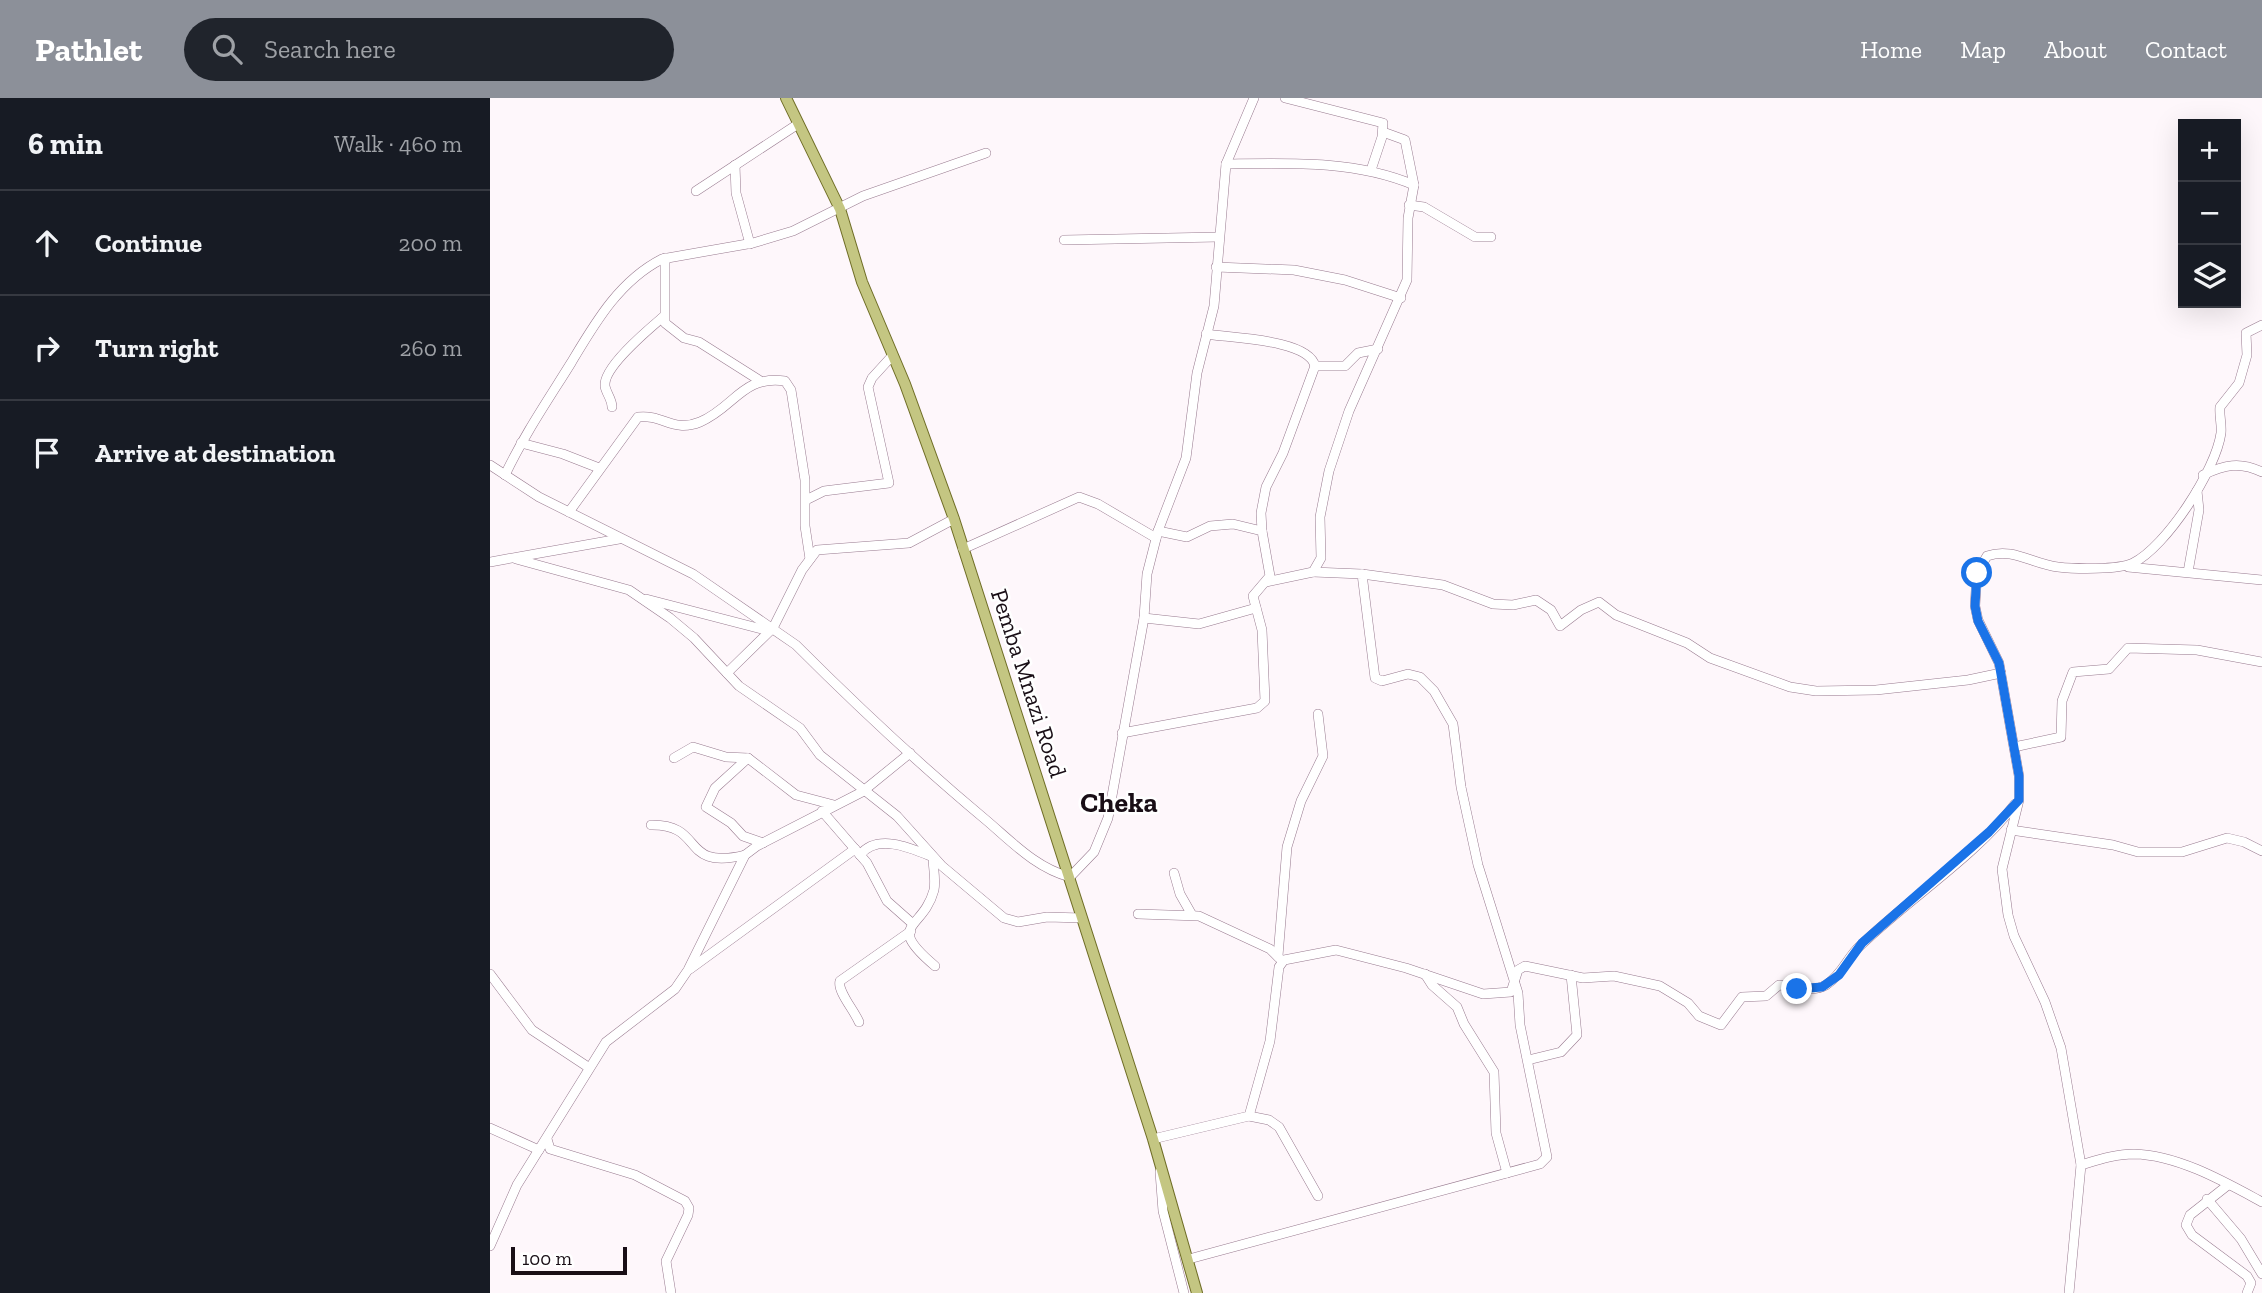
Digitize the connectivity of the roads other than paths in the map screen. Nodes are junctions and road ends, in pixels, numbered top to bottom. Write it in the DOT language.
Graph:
graph roads {
  1 [pos="786,98"];
  2 [pos="1254,98"];
  3 [pos="1285,98"];
  4 [pos="798,124"];
  5 [pos="1383,132"];
  6 [pos="986,153"];
  7 [pos="1226,164"];
  8 [pos="735,165"];
  9 [pos="1371,170"];
  10 [pos="1413,185"];
  11 [pos="696,191"];
  12 [pos="1409,205"];
  13 [pos="840,209"];
  14 [pos="1219,237"];
  15 [pos="1490,237"];
  16 [pos="1064,240"];
  17 [pos="750,243"];
  18 [pos="666,258"];
  19 [pos="1216,267"];
  20 [pos="1401,298"];
  21 [pos="663,317"];
  22 [pos="2262,326"];
  23 [pos="1206,334"];
  24 [pos="1378,349"];
  25 [pos="892,356"];
  26 [pos="1315,366"];
  27 [pos="759,380"];
  28 [pos="612,407"];
  29 [pos="522,443"];
  30 [pos="490,465"];
  31 [pos="599,468"];
  32 [pos="2262,472"];
  33 [pos="505,475"];
  34 [pos="2203,475"];
  35 [pos="2196,489"];
  36 [pos="806,500"];
  37 [pos="569,512"];
  38 [pos="954,519"];
  39 [pos="1262,531"];
  40 [pos="1157,535"];
  41 [pos="621,538"];
  42 [pos="964,549"];
  43 [pos="516,559"];
  44 [pos="810,559"];
  45 [pos="490,562"];
  46 [pos="2122,567"];
  47 [pos="1313,572"];
  48 [pos="2188,572"];
  49 [pos="1362,575"];
  50 [pos="2262,580"];
  51 [pos="1266,582"];
  52 [pos="640,597"];
  53 [pos="1256,608"];
  54 [pos="1144,618"];
  55 [pos="771,630"];
  56 [pos="2262,662"];
  57 [pos="727,673"];
  58 [pos="2001,673"];
  59 [pos="1318,714"];
  60 [pos="1122,733"];
  61 [pos="2014,747"];
  62 [pos="910,752"];
  63 [pos="674,758"];
  64 [pos="748,758"];
  65 [pos="862,792"];
  66 [pos="2019,800"];
  67 [pos="834,805"];
  68 [pos="822,811"];
  69 [pos="651,825"];
  70 [pos="2011,830"];
  71 [pos="763,843"];
  72 [pos="2262,850"];
  73 [pos="858,852"];
  74 [pos="745,855"];
  75 [pos="933,857"];
  76 [pos="1174,873"];
  77 [pos="1070,877"];
  78 [pos="1138,914"];
  79 [pos="1192,915"];
  80 [pos="1082,918"];
  81 [pos="912,928"];
  82 [pos="1279,959"];
  83 [pos="935,966"];
  84 [pos="688,970"];
  85 [pos="490,974"];
  86 [pos="1425,974"];
  87 [pos="1571,975"];
  88 [pos="1515,985"];
  89 [pos="859,1022"];
  90 [pos="1528,1060"];
  91 [pos="589,1068"];
  92 [pos="1250,1116"];
  93 [pos="490,1128"];
  94 [pos="547,1139"];
  95 [pos="1153,1139"];
  96 [pos="539,1150"];
  97 [pos="2081,1165"];
  98 [pos="1160,1172"];
  99 [pos="1507,1173"];
  100 [pos="2228,1185"];
  101 [pos="1318,1196"];
  102 [pos="2207,1199"];
  103 [pos="2262,1202"];
  104 [pos="490,1246"];
  105 [pos="1189,1259"];
  106 [pos="2262,1274"];
  107 [pos="671,1293"];
  108 [pos="1184,1293"];
  109 [pos="1197,1293"];
  110 [pos="2069,1293"];
  111 [pos="2248,1293"];
  1 -- 4 [label="main road, Pemba Mnazi Road"];
  2 -- 7 [label="street"];
  3 -- 5 [label="street"];
  4 -- 8 [label="street"];
  4 -- 13 [label="main road, Pemba Mnazi Road"];
  5 -- 9 [label="street"];
  5 -- 10 [label="street"];
  6 -- 13 [label="street"];
  7 -- 9 [label="street"];
  7 -- 14 [label="street"];
  8 -- 11 [label="street"];
  8 -- 17 [label="street"];
  9 -- 10 [label="street"];
  10 -- 12 [label="street"];
  12 -- 15 [label="street"];
  12 -- 20 [label="street"];
  13 -- 17 [label="street"];
  13 -- 25 [label="main road, Pemba Mnazi Road"];
  14 -- 16 [label="street"];
  14 -- 19 [label="street"];
  17 -- 18 [label="street"];
  18 -- 21 [label="street"];
  18 -- 29 [label="street"];
  19 -- 20 [label="street"];
  19 -- 23 [label="street"];
  20 -- 24 [label="street"];
  21 -- 27 [label="street"];
  21 -- 28 [label="street"];
  22 -- 34 [label="street"];
  23 -- 26 [label="street"];
  23 -- 40 [label="street"];
  24 -- 26 [label="street"];
  24 -- 47 [label="street"];
  25 -- 36 [label="street"];
  25 -- 38 [label="main road, Pemba Mnazi Road"];
  26 -- 39 [label="street"];
  27 -- 31 [label="street"];
  27 -- 36 [label="street"];
  29 -- 31 [label="street"];
  29 -- 33 [label="street"];
  30 -- 33 [label="street"];
  31 -- 37 [label="street"];
  32 -- 34 [label="street"];
  33 -- 37 [label="street"];
  34 -- 35 [label="street"];
  35 -- 46 [label="street"];
  35 -- 48 [label="street"];
  36 -- 44 [label="street"];
  37 -- 41 [label="street"];
  38 -- 42 [label="main road, Pemba Mnazi Road"];
  38 -- 44 [label="street"];
  39 -- 40 [label="street"];
  39 -- 51 [label="street"];
  40 -- 42 [label="street"];
  40 -- 54 [label="street"];
  41 -- 43 [label="street"];
  41 -- 55 [label="street"];
  42 -- 77 [label="main road, Pemba Mnazi Road"];
  43 -- 45 [label="street"];
  43 -- 52 [label="street"];
  44 -- 55 [label="street"];
  46 -- 48 [label="street"];
  46 -- 58 [label="street"];
  47 -- 49 [label="street"];
  47 -- 51 [label="street"];
  48 -- 50 [label="street"];
  49 -- 58 [label="street"];
  49 -- 88 [label="street"];
  51 -- 53 [label="street"];
  52 -- 55 [label="street"];
  52 -- 57 [label="street"];
  53 -- 54 [label="street"];
  53 -- 60 [label="street"];
  54 -- 60 [label="street"];
  55 -- 57 [label="street"];
  55 -- 62 [label="street"];
  56 -- 61 [label="street"];
  57 -- 65 [label="street"];
  58 -- 61 [label="street"];
  59 -- 82 [label="street"];
  60 -- 77 [label="street"];
  61 -- 66 [label="street"];
  62 -- 65 [label="street"];
  62 -- 77 [label="street"];
  63 -- 64 [label="street"];
  64 -- 67 [label="street"];
  64 -- 71 [label="street"];
  65 -- 67 [label="street"];
  65 -- 75 [label="street"];
  66 -- 70 [label="street"];
  66 -- 87 [label="street"];
  67 -- 68 [label="street"];
  68 -- 71 [label="street"];
  68 -- 73 [label="street"];
  69 -- 74 [label="street"];
  70 -- 72 [label="street"];
  70 -- 97 [label="street"];
  71 -- 74 [label="street"];
  73 -- 75 [label="street"];
  73 -- 81 [label="street"];
  73 -- 84 [label="street"];
  74 -- 84 [label="street"];
  75 -- 80 [label="street"];
  75 -- 81 [label="street"];
  76 -- 79 [label="street"];
  77 -- 80 [label="main road, Pemba Mnazi Road"];
  78 -- 79 [label="street"];
  79 -- 82 [label="street"];
  80 -- 95 [label="main road, Pemba Mnazi Road"];
  81 -- 83 [label="street"];
  81 -- 89 [label="street"];
  82 -- 86 [label="street"];
  82 -- 92 [label="street"];
  84 -- 91 [label="street"];
  85 -- 91 [label="street"];
  86 -- 88 [label="street"];
  86 -- 99 [label="street"];
  87 -- 88 [label="street"];
  87 -- 90 [label="street"];
  88 -- 90 [label="street"];
  90 -- 99 [label="street"];
  91 -- 94 [label="street"];
  92 -- 95 [label="street"];
  92 -- 101 [label="street"];
  93 -- 96 [label="street"];
  94 -- 96 [label="street"];
  94 -- 107 [label="street"];
  95 -- 98 [label="main road, Pemba Mnazi Road"];
  96 -- 104 [label="street"];
  97 -- 100 [label="street"];
  97 -- 110 [label="street"];
  98 -- 105 [label="main road, Pemba Mnazi Road"];
  98 -- 108 [label="street"];
  99 -- 105 [label="street"];
  100 -- 102 [label="street"];
  100 -- 103 [label="street"];
  102 -- 106 [label="street"];
  102 -- 111 [label="street"];
  105 -- 109 [label="main road, Pemba Mnazi Road"];
}
